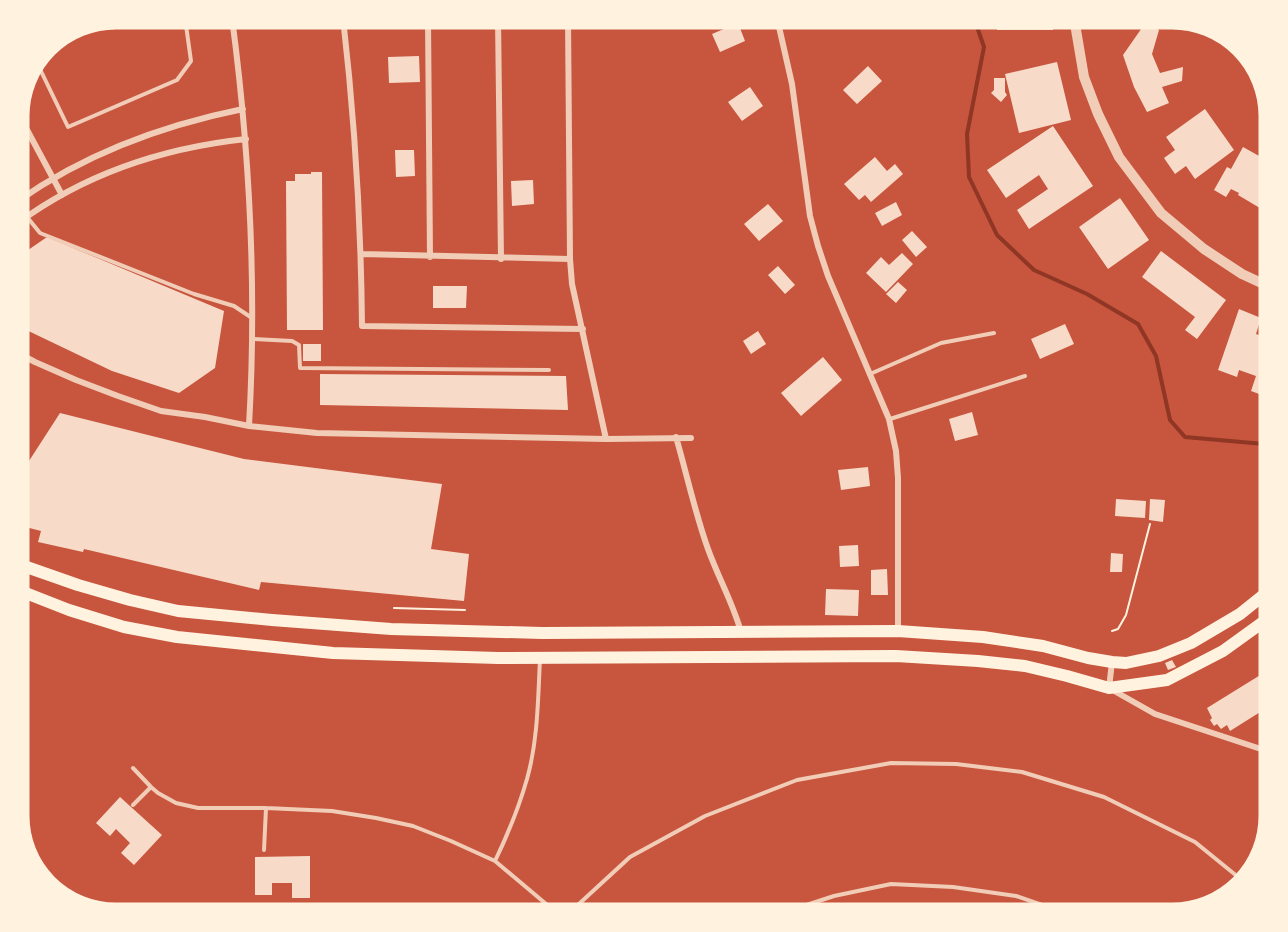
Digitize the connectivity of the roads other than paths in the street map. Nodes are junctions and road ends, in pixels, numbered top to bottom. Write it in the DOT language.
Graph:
graph roads {
  1 [pos="186,28"];
  2 [pos="233,28"];
  3 [pos="344,28"];
  4 [pos="428,28"];
  5 [pos="498,28"];
  6 [pos="568,28"];
  7 [pos="779,28"];
  8 [pos="1076,28"];
  9 [pos="41,72"];
  10 [pos="243,109"];
  11 [pos="29,134"];
  12 [pos="246,139"];
  13 [pos="53,179"];
  14 [pos="29,194"];
  15 [pos="62,195"];
  16 [pos="29,216"];
  17 [pos="29,219"];
  18 [pos="361,254"];
  19 [pos="430,257"];
  20 [pos="501,259"];
  21 [pos="570,259"];
  22 [pos="1260,282"];
  23 [pos="253,319"];
  24 [pos="583,329"];
  25 [pos="994,333"];
  26 [pos="253,339"];
  27 [pos="29,358"];
  28 [pos="549,370"];
  29 [pos="870,374"];
  30 [pos="1025,376"];
  31 [pos="889,419"];
  32 [pos="249,426"];
  33 [pos="676,437"];
  34 [pos="691,438"];
  35 [pos="606,439"];
  36 [pos="29,568"];
  37 [pos="29,594"];
  38 [pos="1260,598"];
  39 [pos="1260,624"];
  40 [pos="898,631"];
  41 [pos="741,632"];
  42 [pos="540,657"];
  43 [pos="1112,662"];
  44 [pos="1109,688"];
  45 [pos="1260,749"];
  46 [pos="133,768"];
  47 [pos="150,787"];
  48 [pos="133,805"];
  49 [pos="266,808"];
  50 [pos="264,850"];
  51 [pos="495,861"];
  52 [pos="1236,875"];
  53 [pos="546,904"];
  54 [pos="579,904"];
  55 [pos="809,904"];
  56 [pos="1039,904"];
  1 -- 9 [label="lane"];
  2 -- 10 [label="street"];
  3 -- 18 [label="street"];
  4 -- 19 [label="street"];
  5 -- 20 [label="street"];
  6 -- 21 [label="street"];
  7 -- 29 [label="street"];
  8 -- 22 [label="street"];
  10 -- 12 [label="street"];
  10 -- 13 [label="street"];
  11 -- 13 [label="street"];
  12 -- 15 [label="street"];
  12 -- 23 [label="street"];
  13 -- 14 [label="street"];
  13 -- 15 [label="street"];
  15 -- 16 [label="street"];
  17 -- 23 [label="lane"];
  18 -- 19 [label="street"];
  18 -- 24 [label="street"];
  19 -- 20 [label="street"];
  20 -- 21 [label="street"];
  21 -- 24 [label="street"];
  23 -- 26 [label="street"];
  24 -- 35 [label="street"];
  25 -- 29 [label="lane"];
  26 -- 28 [label="lane"];
  26 -- 32 [label="street"];
  27 -- 32 [label="street"];
  29 -- 31 [label="street"];
  30 -- 31 [label="lane"];
  31 -- 40 [label="street"];
  32 -- 35 [label="street"];
  33 -- 34 [label="street"];
  33 -- 35 [label="street"];
  33 -- 41 [label="street"];
  36 -- 41 [label="main road"];
  37 -- 42 [label="main road"];
  38 -- 43 [label="main road"];
  39 -- 44 [label="main road"];
  40 -- 41 [label="main road"];
  40 -- 43 [label="main road"];
  42 -- 44 [label="main road"];
  42 -- 51 [label="lane"];
  43 -- 44 [label="street"];
  44 -- 45 [label="street"];
  46 -- 47 [label="lane"];
  47 -- 48 [label="lane"];
  47 -- 49 [label="lane"];
  49 -- 50 [label="lane"];
  49 -- 51 [label="lane"];
  51 -- 53 [label="lane"];
  52 -- 54 [label="lane"];
  55 -- 56 [label="lane"];
}
